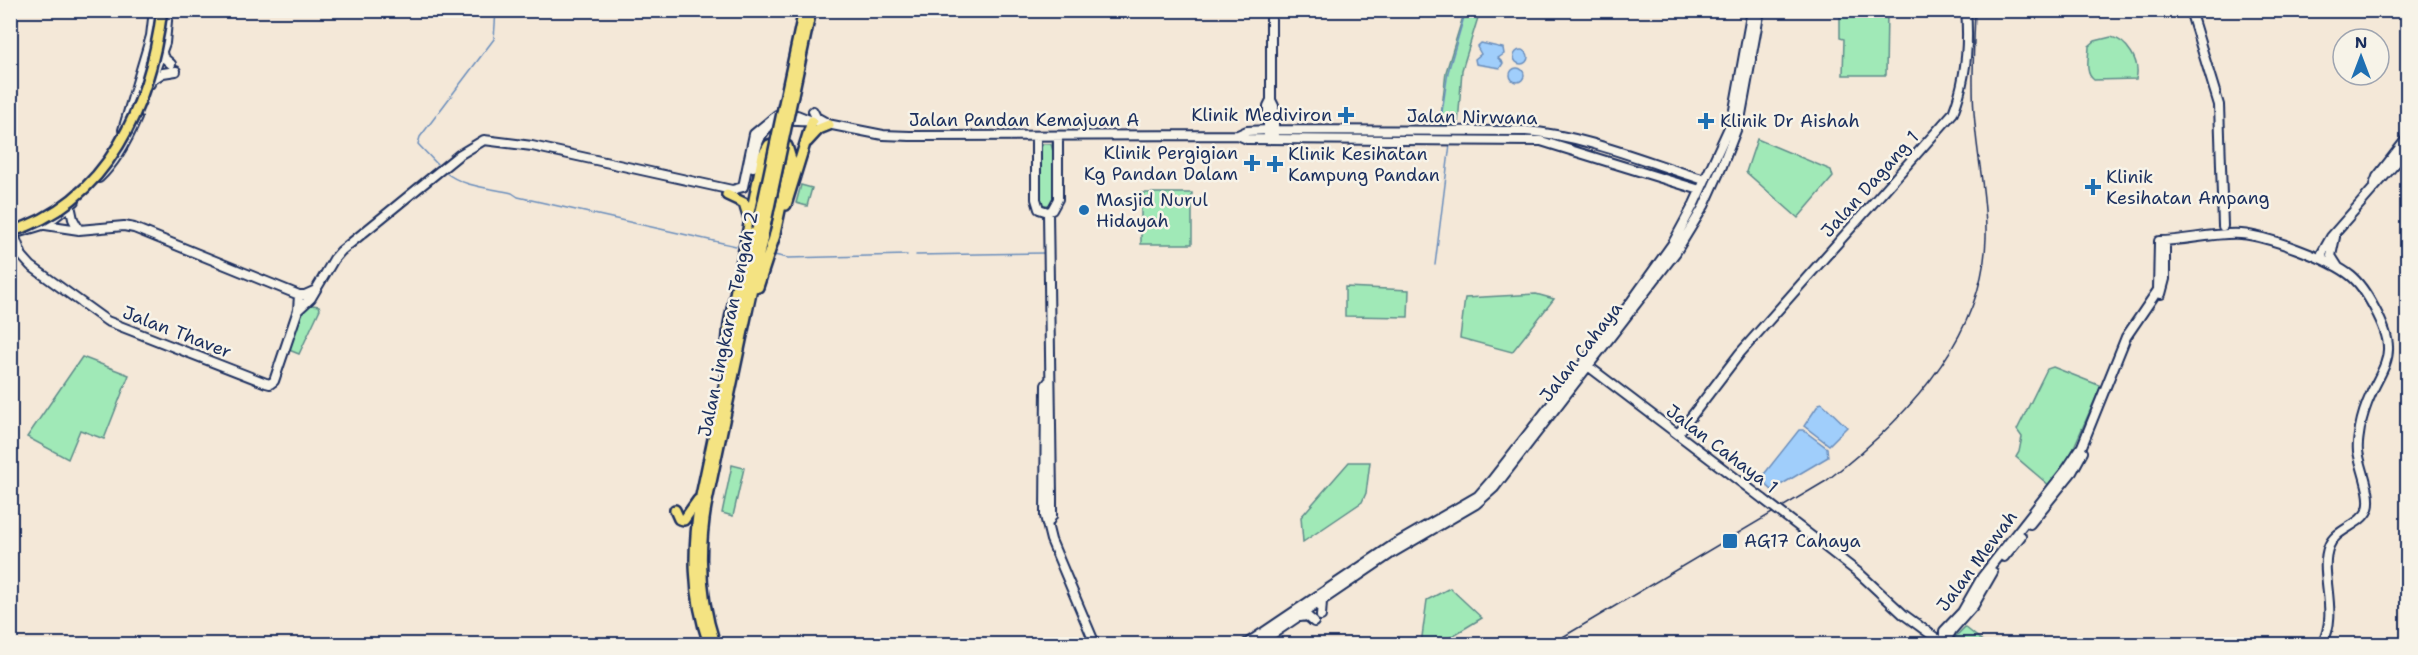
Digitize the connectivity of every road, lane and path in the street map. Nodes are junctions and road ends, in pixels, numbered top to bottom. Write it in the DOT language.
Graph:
graph roads {
  1 [pos="159,10"];
  2 [pos="168,10"];
  3 [pos="804,10"];
  4 [pos="811,10"];
  5 [pos="1271,10"];
  6 [pos="1752,10"];
  7 [pos="1760,10"];
  8 [pos="1966,10"];
  9 [pos="2190,10"];
  10 [pos="2398,10"];
  11 [pos="2407,12"];
  12 [pos="151,36"];
  13 [pos="162,52"];
  14 [pos="157,66"];
  15 [pos="151,81"];
  16 [pos="813,113"];
  17 [pos="797,115"];
  18 [pos="828,125"];
  19 [pos="122,131"];
  20 [pos="1271,131"];
  21 [pos="1552,134"];
  22 [pos="1036,136"];
  23 [pos="1058,136"];
  24 [pos="2408,137"];
  25 [pos="1550,143"];
  26 [pos="805,144"];
  27 [pos="2408,144"];
  28 [pos="524,147"];
  29 [pos="2408,149"];
  30 [pos="2397,153"];
  31 [pos="1630,156"];
  32 [pos="1722,166"];
  33 [pos="1712,167"];
  34 [pos="1647,173"];
  35 [pos="1690,176"];
  36 [pos="1686,185"];
  37 [pos="1704,186"];
  38 [pos="2374,186"];
  39 [pos="727,195"];
  40 [pos="1694,204"];
  41 [pos="70,205"];
  42 [pos="1704,206"];
  43 [pos="1048,212"];
  44 [pos="46,224"];
  45 [pos="2223,226"];
  46 [pos="757,229"];
  47 [pos="79,230"];
  48 [pos="10,231"];
  49 [pos="2231,234"];
  50 [pos="2336,234"];
  51 [pos="2215,236"];
  52 [pos="774,238"];
  53 [pos="2162,241"];
  54 [pos="2333,244"];
  55 [pos="2324,261"];
  56 [pos="2339,268"];
  57 [pos="316,290"];
  58 [pos="299,295"];
  59 [pos="298,310"];
  60 [pos="747,313"];
  61 [pos="1593,355"];
  62 [pos="1588,366"];
  63 [pos="1577,375"];
  64 [pos="1602,377"];
  65 [pos="1678,434"];
  66 [pos="701,496"];
  67 [pos="675,510"];
  68 [pos="1323,592"];
  69 [pos="1322,601"];
  70 [pos="1312,607"];
  71 [pos="1294,616"];
  72 [pos="1944,631"];
  73 [pos="1926,633"];
  74 [pos="712,642"];
  75 [pos="1944,644"];
  76 [pos="722,645"];
  77 [pos="1095,645"];
  78 [pos="1246,645"];
  79 [pos="1258,645"];
  80 [pos="2322,645"];
  1 -- 12 [label="street"];
  1 -- 14 [label="street"];
  1 -- 48 [label="highway, bridge"];
  2 -- 13 [label="street"];
  3 -- 46 [label="highway, Jalan Lingkaran Tengah 2, bridge"];
  4 -- 46 [label="highway, Jalan Lingkaran Tengah 2, bridge"];
  5 -- 20 [label="street"];
  6 -- 33 [label="street, Jalan Cahaya"];
  7 -- 32 [label="street, Jalan Cahaya"];
  8 -- 65 [label="street, Jalan Dagang 1"];
  9 -- 45 [label="street"];
  10 -- 11 [label="street"];
  12 -- 14 [label="street"];
  12 -- 19 [label="street"];
  13 -- 14 [label="street"];
  13 -- 15 [label="street"];
  14 -- 15 [label="street"];
  14 -- 19 [label="street"];
  15 -- 41 [label="street"];
  16 -- 17 [label="street, Jalan Pandan Kemajuan A"];
  16 -- 17 [label="street"];
  16 -- 18 [label="street, Jalan Pandan Kemajuan A"];
  16 -- 26 [label="highway"];
  16 -- 39 [label="street, Jalan Pandan Kemajuan A"];
  17 -- 28 [label="street"];
  18 -- 22 [label="street, Jalan Pandan Kemajuan A"];
  18 -- 26 [label="highway"];
  19 -- 48 [label="street"];
  20 -- 21 [label="street, Jalan Nirwana"];
  20 -- 23 [label="street, Jalan Pandan Kemajuan A"];
  20 -- 25 [label="street, Jalan Nirwana"];
  21 -- 25 [label="street"];
  21 -- 31 [label="street, Jalan Nirwana"];
  22 -- 23 [label="street, Jalan Pandan Kemajuan A"];
  22 -- 43 [label="street"];
  23 -- 43 [label="street"];
  24 -- 30 [label="street"];
  25 -- 34 [label="street, Jalan Nirwana"];
  26 -- 52 [label="highway"];
  27 -- 30 [label="street"];
  28 -- 39 [label="street"];
  28 -- 57 [label="street"];
  29 -- 38 [label="street"];
  30 -- 38 [label="street"];
  31 -- 34 [label="street"];
  31 -- 35 [label="street, Jalan Nirwana"];
  32 -- 37 [label="street"];
  32 -- 42 [label="street, Jalan Cahaya"];
  33 -- 35 [label="street"];
  33 -- 37 [label="street, Jalan Cahaya"];
  34 -- 36 [label="street, Jalan Nirwana"];
  35 -- 37 [label="street, Jalan Nirwana"];
  36 -- 37 [label="street, Jalan Nirwana"];
  36 -- 40 [label="street"];
  37 -- 40 [label="street, Jalan Cahaya"];
  37 -- 42 [label="street"];
  38 -- 50 [label="street"];
  39 -- 46 [label="highway"];
  40 -- 61 [label="street, Jalan Cahaya"];
  41 -- 44 [label="street"];
  41 -- 47 [label="street"];
  42 -- 61 [label="street, Jalan Cahaya"];
  43 -- 77 [label="street"];
  44 -- 47 [label="street"];
  44 -- 48 [label="street"];
  45 -- 49 [label="street"];
  45 -- 51 [label="street"];
  46 -- 52 [label="highway"];
  46 -- 60 [label="highway, Jalan Lingkaran Tengah 2"];
  46 -- 66 [label="highway, Jalan Lingkaran Tengah 2"];
  47 -- 58 [label="street"];
  48 -- 59 [label="street, Jalan Thaver"];
  49 -- 51 [label="street"];
  49 -- 55 [label="street"];
  50 -- 54 [label="street"];
  50 -- 55 [label="street"];
  51 -- 53 [label="street"];
  52 -- 60 [label="highway"];
  53 -- 72 [label="street, Jalan Mewah"];
  53 -- 75 [label="street, Jalan Mewah"];
  54 -- 55 [label="street"];
  54 -- 56 [label="street"];
  55 -- 56 [label="street"];
  56 -- 80 [label="street"];
  57 -- 58 [label="street"];
  57 -- 59 [label="street"];
  58 -- 59 [label="street, Jalan Thaver"];
  60 -- 74 [label="highway, Jalan Lingkaran Tengah 2"];
  61 -- 62 [label="street"];
  61 -- 63 [label="street, Jalan Cahaya"];
  61 -- 64 [label="street"];
  62 -- 63 [label="street"];
  62 -- 64 [label="street, Jalan Cahaya 1"];
  63 -- 64 [label="street"];
  63 -- 68 [label="street, Jalan Cahaya"];
  63 -- 69 [label="street, Jalan Cahaya"];
  64 -- 65 [label="street, Jalan Cahaya 1"];
  65 -- 73 [label="street, Jalan Cahaya 1, bridge"];
  66 -- 67 [label="highway"];
  66 -- 74 [label="highway, Jalan Lingkaran Tengah 2"];
  68 -- 70 [label="street"];
  68 -- 71 [label="street, Jalan Cahaya"];
  69 -- 70 [label="street, Jalan Cahaya"];
  69 -- 71 [label="street"];
  70 -- 71 [label="street, Jalan Cahaya"];
  71 -- 78 [label="street"];
  71 -- 79 [label="street"];
  72 -- 73 [label="street"];
  72 -- 75 [label="street, Jalan Mewah"];
  73 -- 75 [label="street, Jalan Cahaya 1"];
  74 -- 76 [label="highway"];
}
